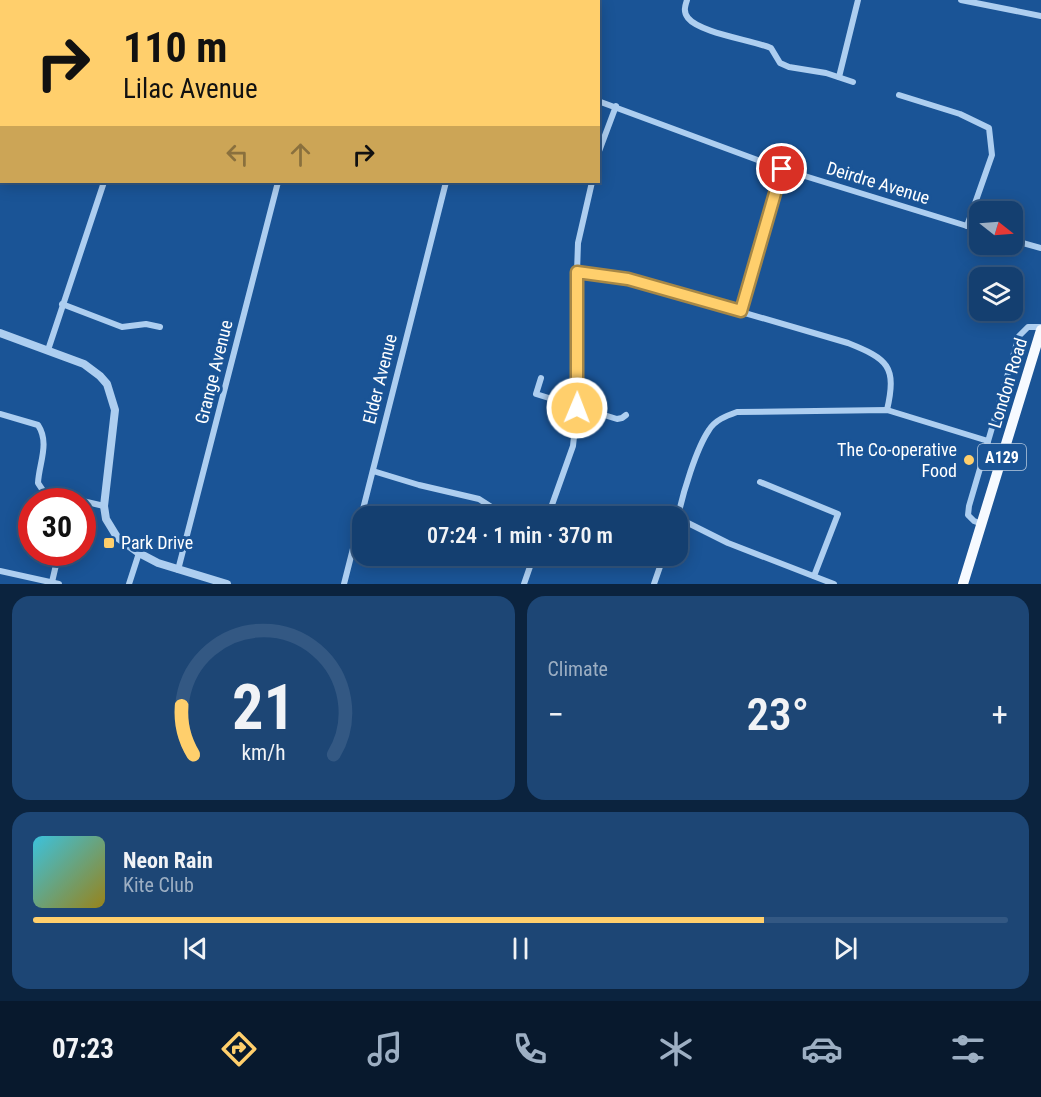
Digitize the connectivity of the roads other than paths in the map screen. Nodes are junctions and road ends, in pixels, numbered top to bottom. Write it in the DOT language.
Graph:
graph roads {
  1 [pos="687,0"];
  2 [pos="858,0"];
  3 [pos="960,0"];
  4 [pos="1041,16"];
  5 [pos="839,77"];
  6 [pos="853,82"];
  7 [pos="899,95"];
  8 [pos="600,102"];
  9 [pos="616,106"];
  10 [pos="600,149"];
  11 [pos="782,169"];
  12 [pos="104,183"];
  13 [pos="278,183"];
  14 [pos="446,183"];
  15 [pos="592,183"];
  16 [pos="967,226"];
  17 [pos="1023,243"];
  18 [pos="1041,248"];
  19 [pos="577,272"];
  20 [pos="62,304"];
  21 [pos="741,311"];
  22 [pos="160,327"];
  23 [pos="1041,328"];
  24 [pos="0,333"];
  25 [pos="48,350"];
  26 [pos="1038,354"];
  27 [pos="541,378"];
  28 [pos="577,408"];
  29 [pos="887,410"];
  30 [pos="0,414"];
  31 [pos="626,415"];
  32 [pos="988,441"];
  33 [pos="373,471"];
  34 [pos="760,482"];
  35 [pos="104,506"];
  36 [pos="490,506"];
  37 [pos="552,506"];
  38 [pos="682,506"];
  39 [pos="688,522"];
  40 [pos="982,524"];
  41 [pos="139,553"];
  42 [pos="57,566"];
  43 [pos="530,566"];
  44 [pos="660,566"];
  45 [pos="178,570"];
  46 [pos="0,571"];
  47 [pos="814,576"];
  48 [pos="55,583"];
  49 [pos="129,584"];
  50 [pos="227,584"];
  51 [pos="344,584"];
  52 [pos="524,584"];
  53 [pos="654,584"];
  54 [pos="834,584"];
  55 [pos="963,584"];
  1 -- 5 [label="street"];
  2 -- 5 [label="street"];
  3 -- 4 [label="street"];
  5 -- 6 [label="street"];
  7 -- 16 [label="street"];
  8 -- 9 [label="street, Deirdre Avenue"];
  9 -- 10 [label="street"];
  9 -- 11 [label="street, Deirdre Avenue"];
  11 -- 16 [label="street, Deirdre Avenue"];
  11 -- 21 [label="street"];
  12 -- 20 [label="street"];
  13 -- 45 [label="street, Grange Avenue"];
  14 -- 33 [label="street, Elder Avenue"];
  15 -- 19 [label="street"];
  17 -- 18 [label="street"];
  19 -- 21 [label="street"];
  19 -- 28 [label="street"];
  20 -- 22 [label="street"];
  20 -- 25 [label="street"];
  21 -- 29 [label="street"];
  23 -- 26 [label="main road, London Road / A129"];
  23 -- 32 [label="street"];
  24 -- 25 [label="street"];
  25 -- 35 [label="street"];
  26 -- 40 [label="main road, London Road / A129"];
  27 -- 28 [label="street"];
  28 -- 31 [label="street"];
  28 -- 37 [label="street"];
  29 -- 32 [label="street"];
  29 -- 38 [label="street"];
  30 -- 35 [label="street"];
  32 -- 40 [label="street"];
  33 -- 36 [label="street"];
  33 -- 51 [label="street, Elder Avenue"];
  34 -- 47 [label="street"];
  35 -- 41 [label="street"];
  39 -- 47 [label="street"];
  40 -- 55 [label="main road, London Road / A129"];
  41 -- 45 [label="street"];
  41 -- 49 [label="street"];
  42 -- 48 [label="street"];
  43 -- 52 [label="street"];
  44 -- 53 [label="street"];
  45 -- 50 [label="street"];
  46 -- 48 [label="street"];
  47 -- 54 [label="street"];
}
